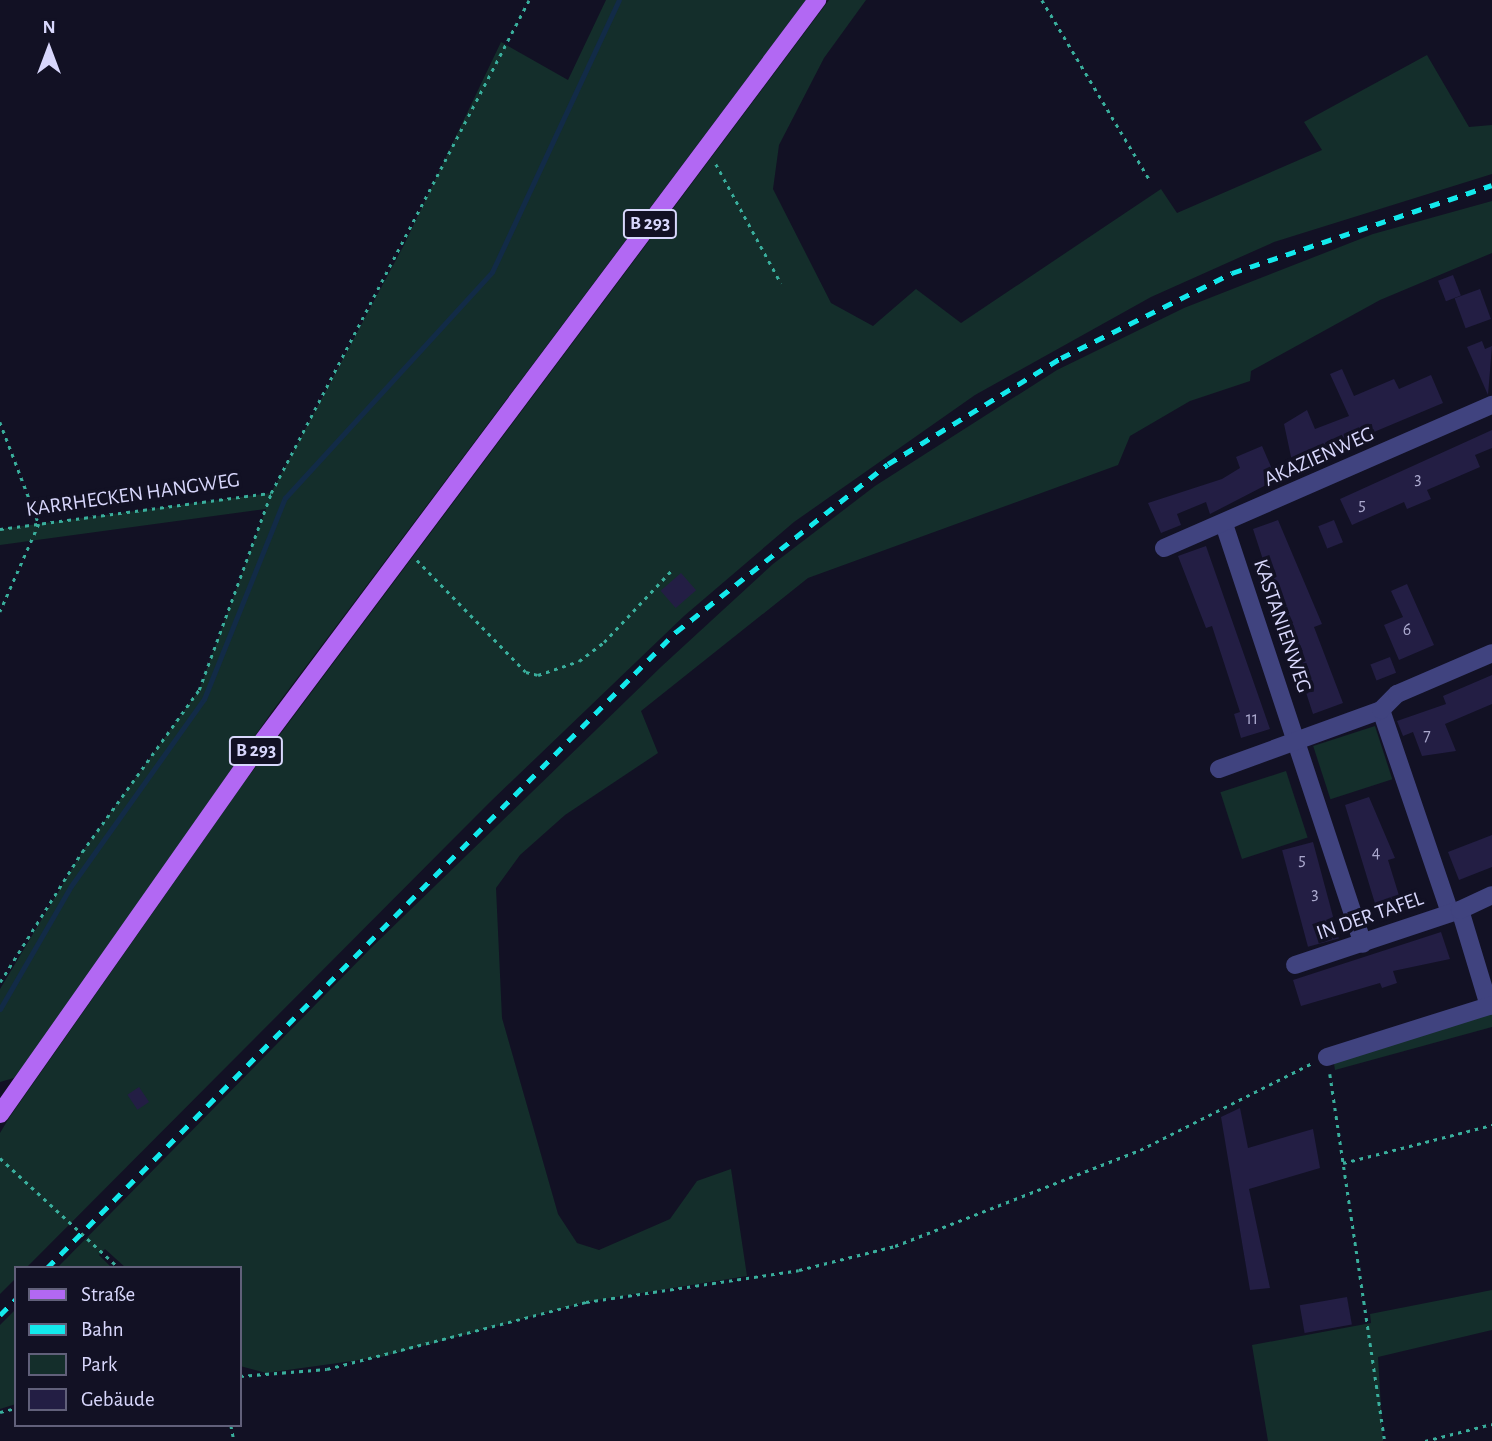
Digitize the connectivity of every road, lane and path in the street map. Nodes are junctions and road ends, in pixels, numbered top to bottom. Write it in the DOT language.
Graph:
graph roads {
  1 [pos="529,0"];
  2 [pos="817,0"];
  3 [pos="1042,0"];
  4 [pos="721,175"];
  5 [pos="1152,182"];
  6 [pos="781,284"];
  7 [pos="1492,405"];
  8 [pos="0,422"];
  9 [pos="271,494"];
  10 [pos="39,524"];
  11 [pos="1224,524"];
  12 [pos="0,529"];
  13 [pos="1164,548"];
  14 [pos="409,549"];
  15 [pos="671,571"];
  16 [pos="0,612"];
  17 [pos="1492,653"];
  18 [pos="1381,710"];
  19 [pos="1296,741"];
  20 [pos="1219,769"];
  21 [pos="1492,895"];
  22 [pos="1455,911"];
  23 [pos="1363,944"];
  24 [pos="1295,965"];
  25 [pos="0,982"];
  26 [pos="1491,1006"];
  27 [pos="1327,1057"];
  28 [pos="0,1114"];
  29 [pos="1492,1125"];
  30 [pos="0,1158"];
  31 [pos="1343,1163"];
  32 [pos="117,1266"];
  33 [pos="242,1376"];
  34 [pos="1492,1424"];
  35 [pos="1385,1441"];
  36 [pos="1425,1441"];
  1 -- 9 [label="path"];
  2 -- 14 [label="main road, B 293"];
  3 -- 5 [label="path"];
  4 -- 6 [label="path"];
  7 -- 11 [label="street, AKAZIENWEG"];
  8 -- 10 [label="path"];
  9 -- 10 [label="path, KARRHECKEN HANGWEG"];
  9 -- 25 [label="path"];
  10 -- 12 [label="path, KARRHECKEN HANGWEG"];
  10 -- 16 [label="path"];
  11 -- 13 [label="street, AKAZIENWEG"];
  11 -- 19 [label="street, KASTANIENWEG"];
  14 -- 15 [label="path"];
  14 -- 28 [label="main road, B 293"];
  17 -- 18 [label="street"];
  18 -- 19 [label="street"];
  18 -- 22 [label="street"];
  19 -- 20 [label="street"];
  19 -- 23 [label="street, KASTANIENWEG"];
  21 -- 22 [label="street, IN DER TAFEL"];
  22 -- 23 [label="street, IN DER TAFEL"];
  22 -- 26 [label="street"];
  23 -- 24 [label="street, IN DER TAFEL"];
  26 -- 27 [label="street"];
  27 -- 31 [label="path"];
  27 -- 33 [label="path"];
  29 -- 31 [label="path"];
  30 -- 32 [label="path"];
  31 -- 35 [label="path"];
  34 -- 36 [label="path"];
}
